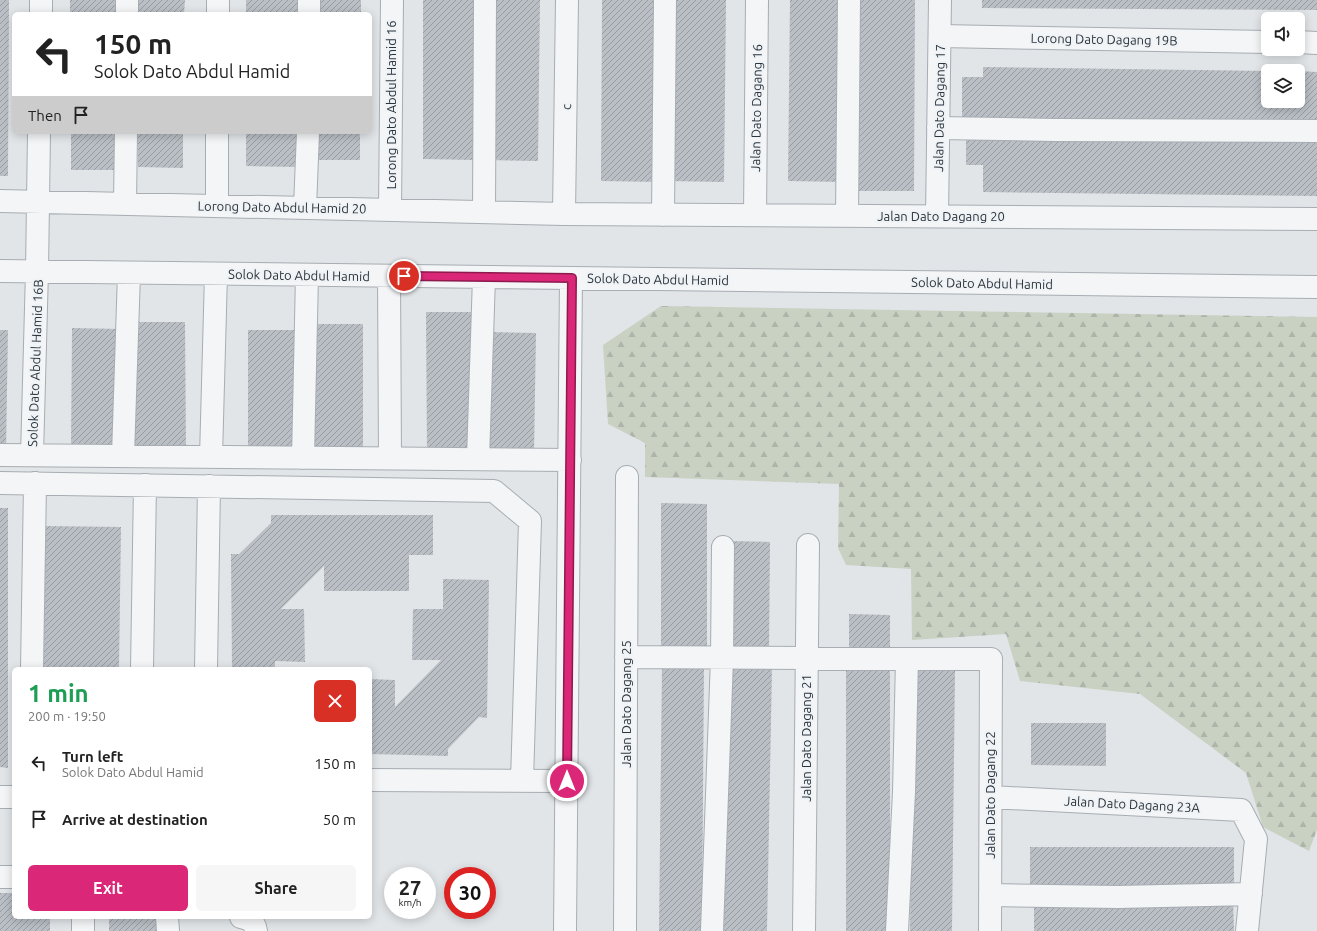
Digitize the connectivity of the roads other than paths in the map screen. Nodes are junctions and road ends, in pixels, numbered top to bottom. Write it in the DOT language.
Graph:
graph roads {
  1 [pos="41,0"];
  2 [pos="127,0"];
  3 [pos="218,0"];
  4 [pos="309,0"];
  5 [pos="392,0"];
  6 [pos="485,0"];
  7 [pos="567,0"];
  8 [pos="665,0"];
  9 [pos="757,0"];
  10 [pos="849,0"];
  11 [pos="940,0"];
  12 [pos="41,12"];
  13 [pos="127,12"];
  14 [pos="218,12"];
  15 [pos="309,12"];
  16 [pos="940,36"];
  17 [pos="1261,42"];
  18 [pos="1305,42"];
  19 [pos="1317,42"];
  20 [pos="938,128"];
  21 [pos="1317,131"];
  22 [pos="39,134"];
  23 [pos="126,134"];
  24 [pos="217,134"];
  25 [pos="308,134"];
  26 [pos="0,200"];
  27 [pos="38,202"];
  28 [pos="126,204"];
  29 [pos="217,206"];
  30 [pos="305,208"];
  31 [pos="390,210"];
  32 [pos="484,212"];
  33 [pos="564,214"];
  34 [pos="663,215"];
  35 [pos="755,215"];
  36 [pos="847,216"];
  37 [pos="937,216"];
  38 [pos="1317,219"];
  39 [pos="0,271"];
  40 [pos="37,271"];
  41 [pos="129,273"];
  42 [pos="216,274"];
  43 [pos="307,275"];
  44 [pos="389,276"];
  45 [pos="484,277"];
  46 [pos="572,278"];
  47 [pos="1317,287"];
  48 [pos="0,455"];
  49 [pos="32,455"];
  50 [pos="123,456"];
  51 [pos="211,457"];
  52 [pos="303,458"];
  53 [pos="390,458"];
  54 [pos="478,460"];
  55 [pos="570,460"];
  56 [pos="627,477"];
  57 [pos="0,483"];
  58 [pos="35,483"];
  59 [pos="145,485"];
  60 [pos="209,486"];
  61 [pos="808,545"];
  62 [pos="723,547"];
  63 [pos="626,657"];
  64 [pos="722,658"];
  65 [pos="806,658"];
  66 [pos="907,659"];
  67 [pos="32,667"];
  68 [pos="142,667"];
  69 [pos="206,667"];
  70 [pos="372,780"];
  71 [pos="522,780"];
  72 [pos="567,781"];
  73 [pos="0,796"];
  74 [pos="12,797"];
  75 [pos="990,797"];
  76 [pos="0,876"];
  77 [pos="12,877"];
  78 [pos="1251,894"];
  79 [pos="990,895"];
  80 [pos="83,919"];
  81 [pos="167,919"];
  82 [pos="83,931"];
  83 [pos="168,931"];
  84 [pos="565,931"];
  85 [pos="625,931"];
  86 [pos="712,931"];
  87 [pos="804,931"];
  88 [pos="897,931"];
  89 [pos="990,931"];
  90 [pos="1247,931"];
  1 -- 12 [label="street"];
  2 -- 13 [label="street"];
  3 -- 14 [label="street"];
  4 -- 15 [label="street"];
  5 -- 31 [label="street, Lorong Dato Abdul Hamid 16"];
  6 -- 32 [label="street"];
  7 -- 33 [label="street, c"];
  8 -- 34 [label="street"];
  9 -- 35 [label="street, Jalan Dato Dagang 16"];
  10 -- 36 [label="street"];
  11 -- 16 [label="street, Jalan Dato Dagang 17"];
  16 -- 17 [label="street, Lorong Dato Dagang 19B"];
  16 -- 20 [label="street, Jalan Dato Dagang 17"];
  18 -- 19 [label="street"];
  20 -- 21 [label="street"];
  20 -- 37 [label="street, Jalan Dato Dagang 17"];
  22 -- 27 [label="street, Solok Dato Abdul Hamid 16B"];
  23 -- 28 [label="street"];
  24 -- 29 [label="street"];
  25 -- 30 [label="street"];
  26 -- 27 [label="street, Lorong Dato Abdul Hamid 20"];
  27 -- 28 [label="street, Lorong Dato Abdul Hamid 20"];
  27 -- 40 [label="street, Solok Dato Abdul Hamid 16B"];
  28 -- 29 [label="street, Lorong Dato Abdul Hamid 20"];
  29 -- 30 [label="street, Lorong Dato Abdul Hamid 20"];
  30 -- 31 [label="street, Lorong Dato Abdul Hamid 20"];
  31 -- 32 [label="street, Lorong Dato Abdul Hamid 20"];
  32 -- 33 [label="street, Lorong Dato Abdul Hamid 20"];
  33 -- 34 [label="street, Jalan Dato Dagang 20"];
  34 -- 35 [label="street, Jalan Dato Dagang 20"];
  35 -- 36 [label="street, Jalan Dato Dagang 20"];
  36 -- 37 [label="street, Jalan Dato Dagang 20"];
  37 -- 38 [label="street, Jalan Dato Dagang 20"];
  39 -- 40 [label="street, Solok Dato Abdul Hamid"];
  40 -- 41 [label="street, Solok Dato Abdul Hamid"];
  40 -- 49 [label="street, Solok Dato Abdul Hamid 16B"];
  41 -- 42 [label="street, Solok Dato Abdul Hamid"];
  41 -- 50 [label="street"];
  42 -- 43 [label="street, Solok Dato Abdul Hamid"];
  42 -- 51 [label="street"];
  43 -- 44 [label="street, Solok Dato Abdul Hamid"];
  43 -- 52 [label="street"];
  44 -- 45 [label="street, Solok Dato Abdul Hamid"];
  44 -- 53 [label="street"];
  45 -- 46 [label="street, Solok Dato Abdul Hamid"];
  45 -- 54 [label="street"];
  46 -- 47 [label="street, Solok Dato Abdul Hamid"];
  46 -- 55 [label="street"];
  48 -- 49 [label="street"];
  49 -- 50 [label="street"];
  50 -- 51 [label="street"];
  51 -- 52 [label="street"];
  52 -- 53 [label="street"];
  53 -- 54 [label="street"];
  54 -- 55 [label="street"];
  55 -- 72 [label="street"];
  56 -- 63 [label="street, Jalan Dato Dagang 25"];
  57 -- 58 [label="street"];
  58 -- 59 [label="street"];
  58 -- 67 [label="street"];
  59 -- 60 [label="street"];
  59 -- 68 [label="street"];
  60 -- 69 [label="street"];
  60 -- 71 [label="street"];
  61 -- 65 [label="street, Jalan Dato Dagang 21"];
  62 -- 64 [label="street"];
  63 -- 64 [label="street"];
  63 -- 85 [label="street, Jalan Dato Dagang 25"];
  64 -- 65 [label="street"];
  64 -- 86 [label="street"];
  65 -- 66 [label="street"];
  65 -- 87 [label="street, Jalan Dato Dagang 21"];
  66 -- 75 [label="street, Jalan Dato Dagang 22"];
  66 -- 88 [label="street"];
  70 -- 71 [label="street"];
  71 -- 72 [label="street"];
  72 -- 84 [label="street"];
  73 -- 74 [label="street"];
  75 -- 78 [label="street, Jalan Dato Dagang 23A"];
  75 -- 79 [label="street, Jalan Dato Dagang 22"];
  76 -- 77 [label="street"];
  78 -- 79 [label="street"];
  78 -- 90 [label="street"];
  79 -- 89 [label="street, Jalan Dato Dagang 22"];
  80 -- 82 [label="street"];
  81 -- 83 [label="street"];
}
